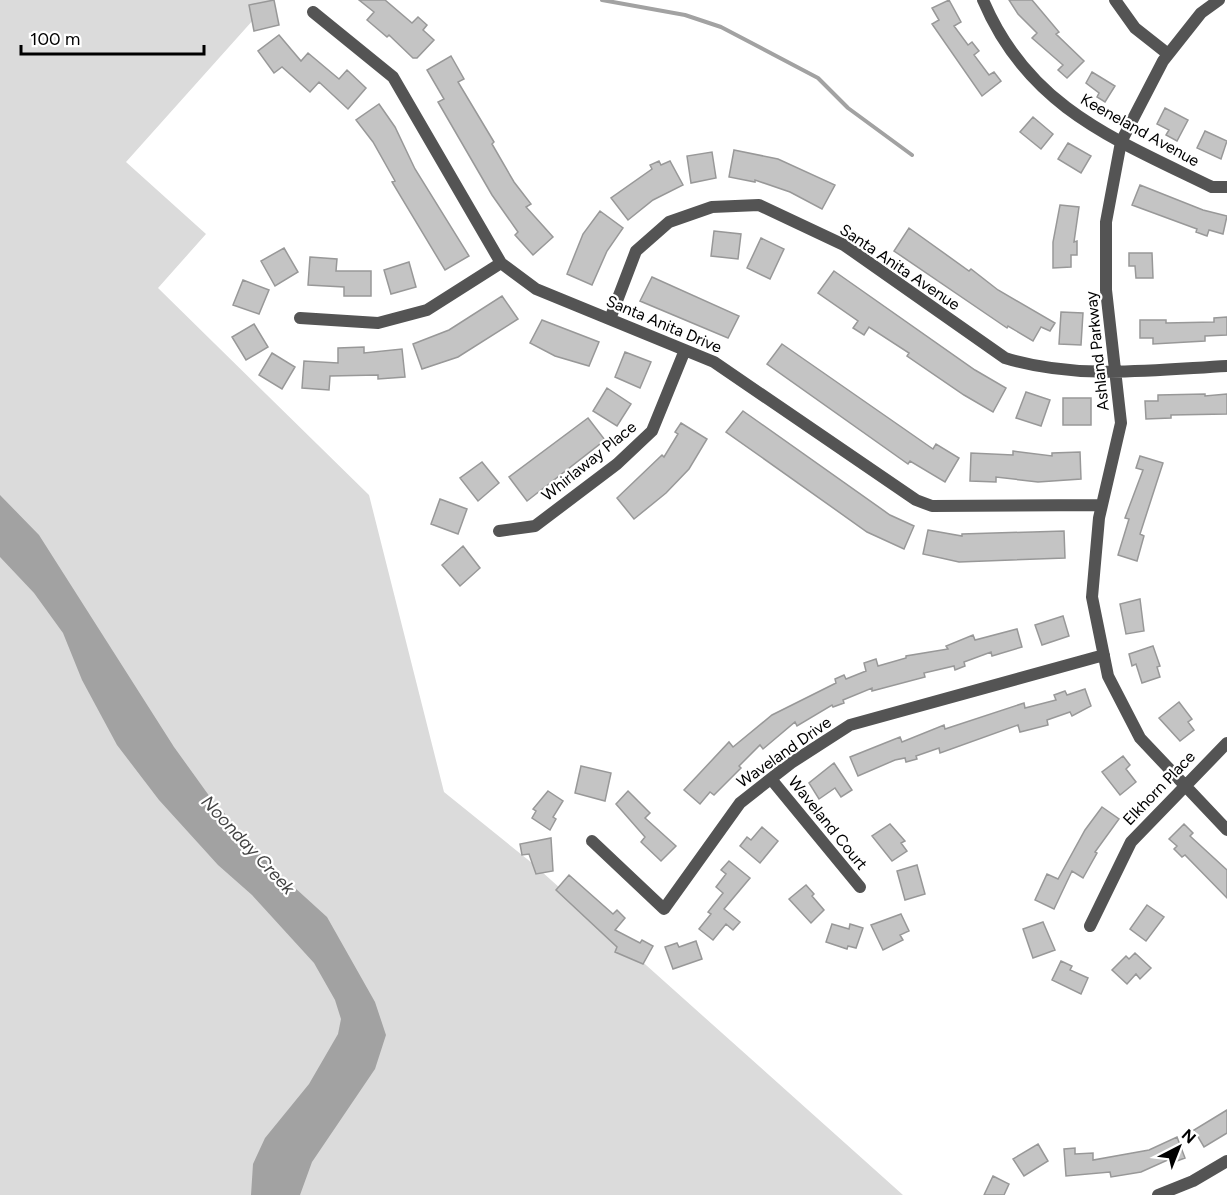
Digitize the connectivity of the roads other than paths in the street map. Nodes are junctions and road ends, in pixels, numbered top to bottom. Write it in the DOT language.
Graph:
graph roads {
  1 [pos="983,0"];
  2 [pos="1115,0"];
  3 [pos="1219,0"];
  4 [pos="313,12"];
  5 [pos="1168,54"];
  6 [pos="1121,142"];
  7 [pos="1227,187"];
  8 [pos="501,263"];
  9 [pos="300,318"];
  10 [pos="610,319"];
  11 [pos="685,350"];
  12 [pos="1227,366"];
  13 [pos="1115,372"];
  14 [pos="1102,505"];
  15 [pos="499,531"];
  16 [pos="1104,655"];
  17 [pos="1227,743"];
  18 [pos="771,779"];
  19 [pos="1184,785"];
  20 [pos="1227,831"];
  21 [pos="592,841"];
  22 [pos="860,887"];
  23 [pos="1090,926"];
  24 [pos="1227,1161"];
  25 [pos="1158,1195"];
  1 -- 6 [label="street, Keeneland Avenue"];
  2 -- 5 [label="street"];
  3 -- 5 [label="street, Ashland Parkway"];
  4 -- 8 [label="street, Santa Anita Drive"];
  5 -- 6 [label="street, Ashland Parkway"];
  6 -- 7 [label="street, Keeneland Avenue"];
  6 -- 13 [label="street, Ashland Parkway"];
  8 -- 9 [label="street"];
  8 -- 10 [label="street, Santa Anita Drive"];
  10 -- 11 [label="street, Santa Anita Drive"];
  10 -- 13 [label="street, Santa Anita Avenue"];
  11 -- 14 [label="street, Santa Anita Drive"];
  11 -- 15 [label="street, Whirlaway Place"];
  12 -- 13 [label="street, Santa Anita Avenue"];
  13 -- 14 [label="street, Ashland Parkway"];
  14 -- 16 [label="street, Ashland Parkway"];
  16 -- 18 [label="street, Waveland Drive"];
  16 -- 19 [label="street, Ashland Parkway"];
  17 -- 19 [label="street, Elkhorn Place"];
  18 -- 21 [label="street, Waveland Drive"];
  18 -- 22 [label="street, Waveland Court"];
  19 -- 20 [label="street, Ashland Parkway"];
  19 -- 23 [label="street, Elkhorn Place"];
  24 -- 25 [label="street"];
}
